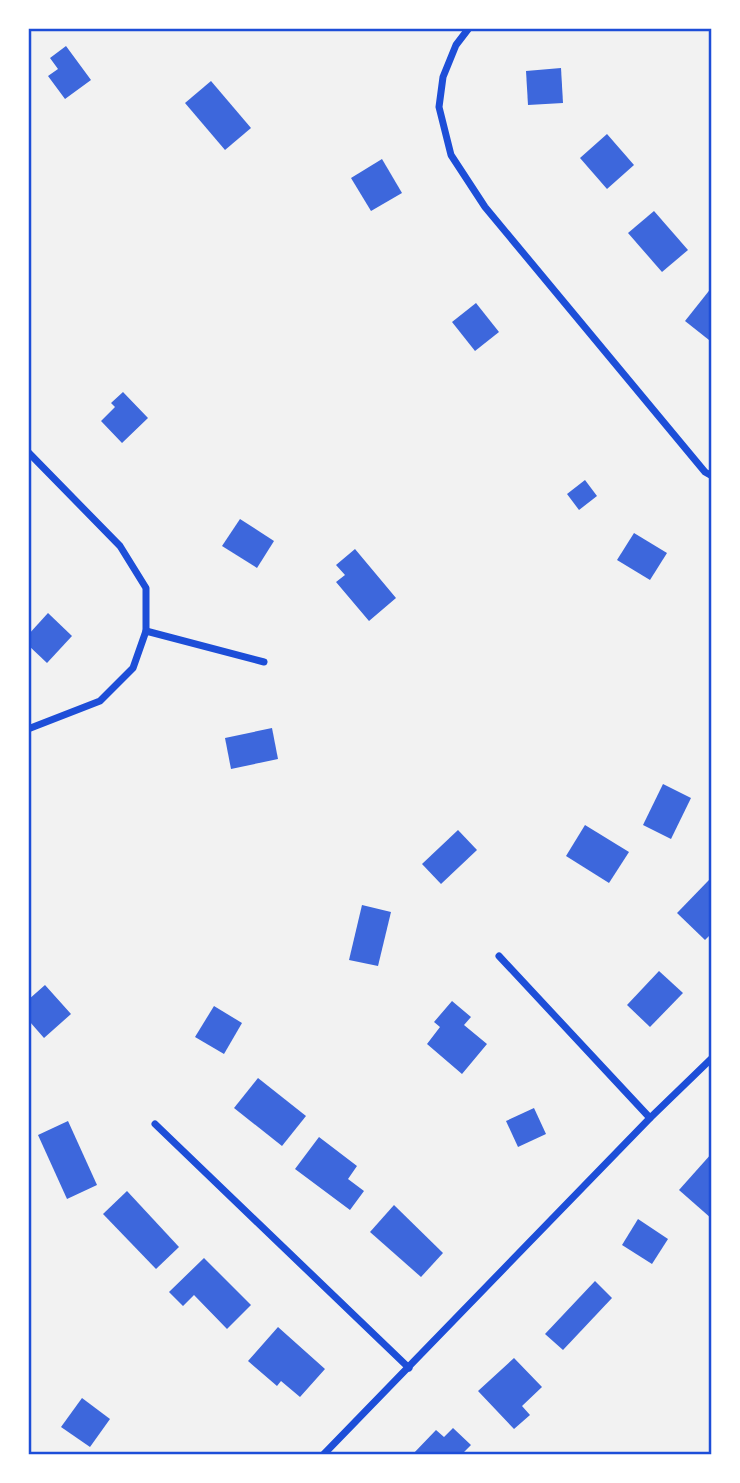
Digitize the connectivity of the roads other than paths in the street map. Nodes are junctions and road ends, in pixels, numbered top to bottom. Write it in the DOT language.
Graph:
graph roads {
  1 [pos="469,28"];
  2 [pos="28,452"];
  3 [pos="712,476"];
  4 [pos="146,631"];
  5 [pos="264,662"];
  6 [pos="28,729"];
  7 [pos="499,956"];
  8 [pos="712,1058"];
  9 [pos="650,1118"];
  10 [pos="155,1124"];
  11 [pos="409,1368"];
  12 [pos="323,1455"];
  1 -- 3 [label="street"];
  2 -- 4 [label="street"];
  4 -- 5 [label="street"];
  4 -- 6 [label="street"];
  7 -- 9 [label="street"];
  8 -- 9 [label="street"];
  9 -- 11 [label="street"];
  10 -- 11 [label="street"];
  11 -- 12 [label="street"];
}
